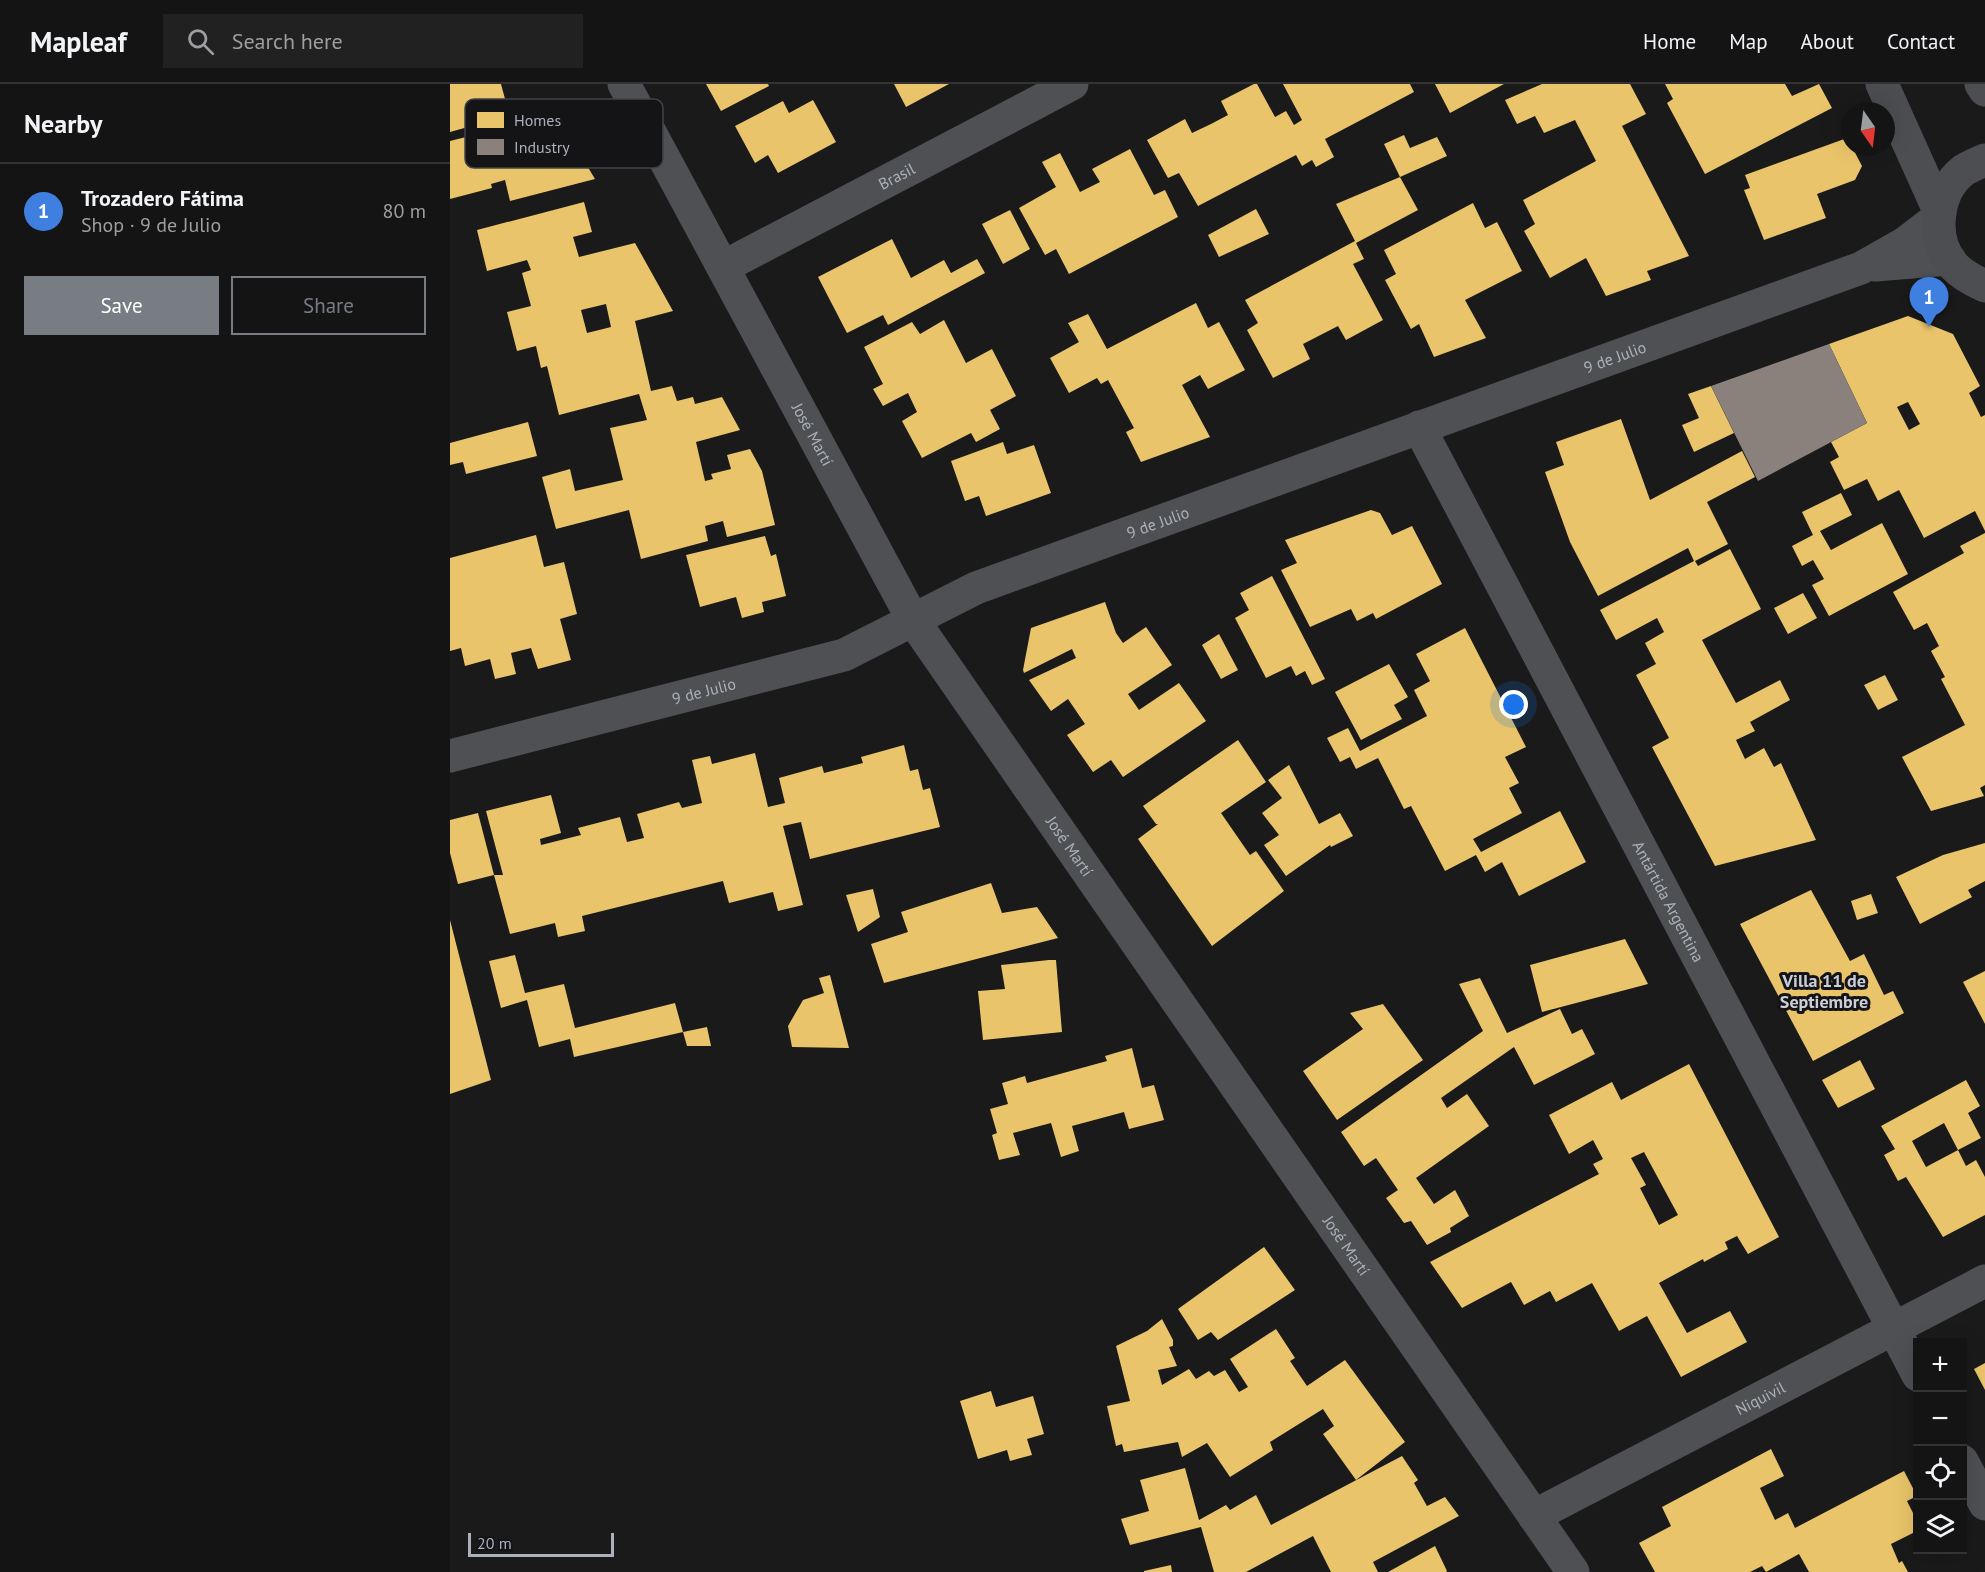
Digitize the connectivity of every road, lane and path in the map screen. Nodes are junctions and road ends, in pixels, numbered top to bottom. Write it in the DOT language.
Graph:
graph roads {
  1 [pos="624,84"];
  2 [pos="1072,84"];
  3 [pos="1882,84"];
  4 [pos="1982,84"];
  5 [pos="1985,90"];
  6 [pos="632,99"];
  7 [pos="663,156"];
  8 [pos="1985,160"];
  9 [pos="1940,215"];
  10 [pos="1949,259"];
  11 [pos="723,267"];
  12 [pos="1862,268"];
  13 [pos="1985,286"];
  14 [pos="1419,427"];
  15 [pos="913,620"];
  16 [pos="450,756"];
  17 [pos="1985,1281"];
  18 [pos="1893,1329"];
  19 [pos="1913,1368"];
  20 [pos="1967,1470"];
  21 [pos="1985,1503"];
  22 [pos="1534,1516"];
  23 [pos="1573,1572"];
  1 -- 6 [label="street, José Martí"];
  2 -- 11 [label="street, Brasil"];
  3 -- 9 [label="main road"];
  4 -- 5 [label="main road"];
  7 -- 11 [label="street, José Martí"];
  8 -- 9 [label="main road"];
  9 -- 10 [label="main road"];
  9 -- 12 [label="street, 9 de Julio"];
  10 -- 12 [label="street, 9 de Julio"];
  10 -- 13 [label="main road"];
  11 -- 15 [label="street, José Martí"];
  12 -- 14 [label="street, 9 de Julio"];
  14 -- 15 [label="street, 9 de Julio"];
  14 -- 18 [label="street, Antártida Argentina"];
  15 -- 16 [label="street, 9 de Julio"];
  15 -- 22 [label="street, José Martí"];
  17 -- 18 [label="street, Niquivil"];
  18 -- 19 [label="street, Antártida Argentina"];
  18 -- 22 [label="street, Niquivil"];
  20 -- 21 [label="street"];
  22 -- 23 [label="street, José Martí"];
}
